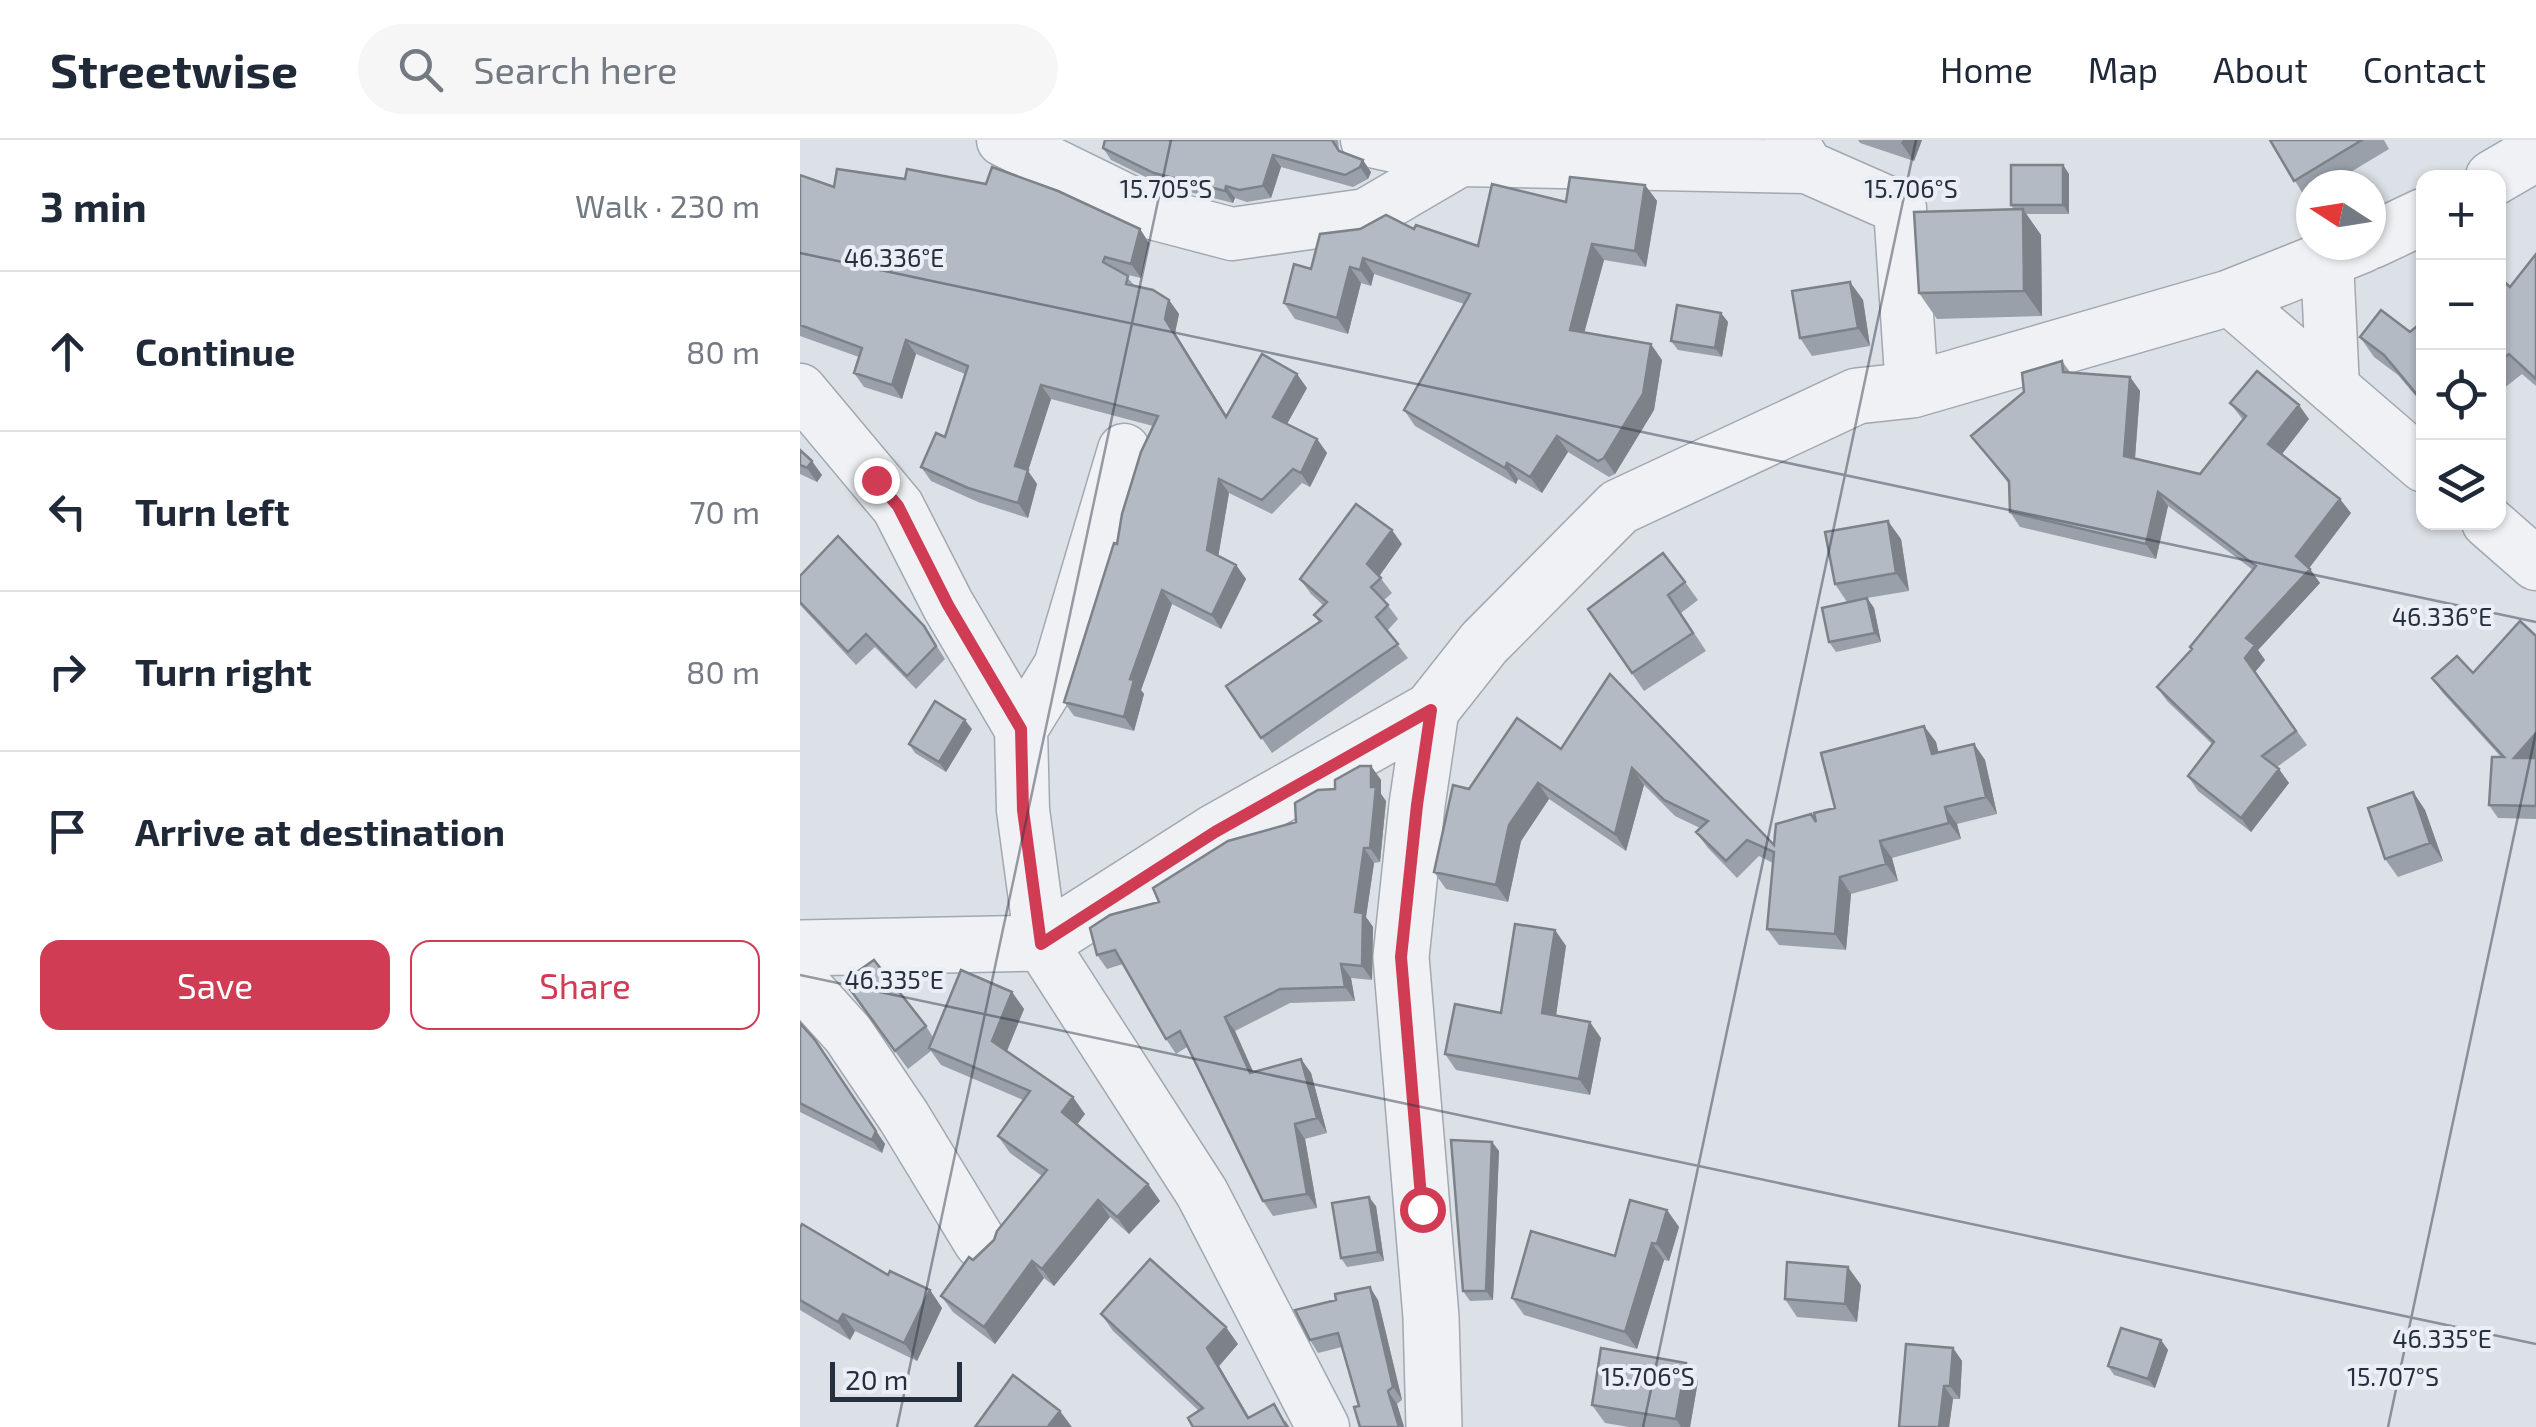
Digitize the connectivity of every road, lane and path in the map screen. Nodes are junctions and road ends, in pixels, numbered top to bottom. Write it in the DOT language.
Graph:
graph roads {
  1 [pos="1003,140"];
  2 [pos="1368,140"];
  3 [pos="2536,152"];
  4 [pos="1799,153"];
  5 [pos="1460,160"];
  6 [pos="2506,170"];
  7 [pos="2416,220"];
  8 [pos="2386,234"];
  9 [pos="2325,260"];
  10 [pos="2351,260"];
  11 [pos="2229,298"];
  12 [pos="2333,388"];
  13 [pos="800,390"];
  14 [pos="1912,390"];
  15 [pos="1124,450"];
  16 [pos="2416,459"];
  17 [pos="2497,530"];
  18 [pos="2536,564"];
  19 [pos="1431,710"];
  20 [pos="1021,729"];
  21 [pos="1041,944"];
  22 [pos="800,948"];
  23 [pos="800,981"];
  24 [pos="980,1242"];
  25 [pos="1323,1427"];
  26 [pos="1434,1427"];
  1 -- 5 [label="street"];
  2 -- 5 [label="street"];
  3 -- 6 [label="street"];
  4 -- 5 [label="street"];
  4 -- 14 [label="street"];
  7 -- 8 [label="street"];
  9 -- 11 [label="street"];
  10 -- 12 [label="street"];
  11 -- 12 [label="street"];
  11 -- 14 [label="street"];
  12 -- 16 [label="street"];
  13 -- 20 [label="street"];
  14 -- 19 [label="street"];
  15 -- 20 [label="street"];
  17 -- 18 [label="street"];
  19 -- 21 [label="street"];
  19 -- 26 [label="street"];
  20 -- 21 [label="street"];
  21 -- 22 [label="street"];
  21 -- 25 [label="street"];
  23 -- 24 [label="street"];
}
